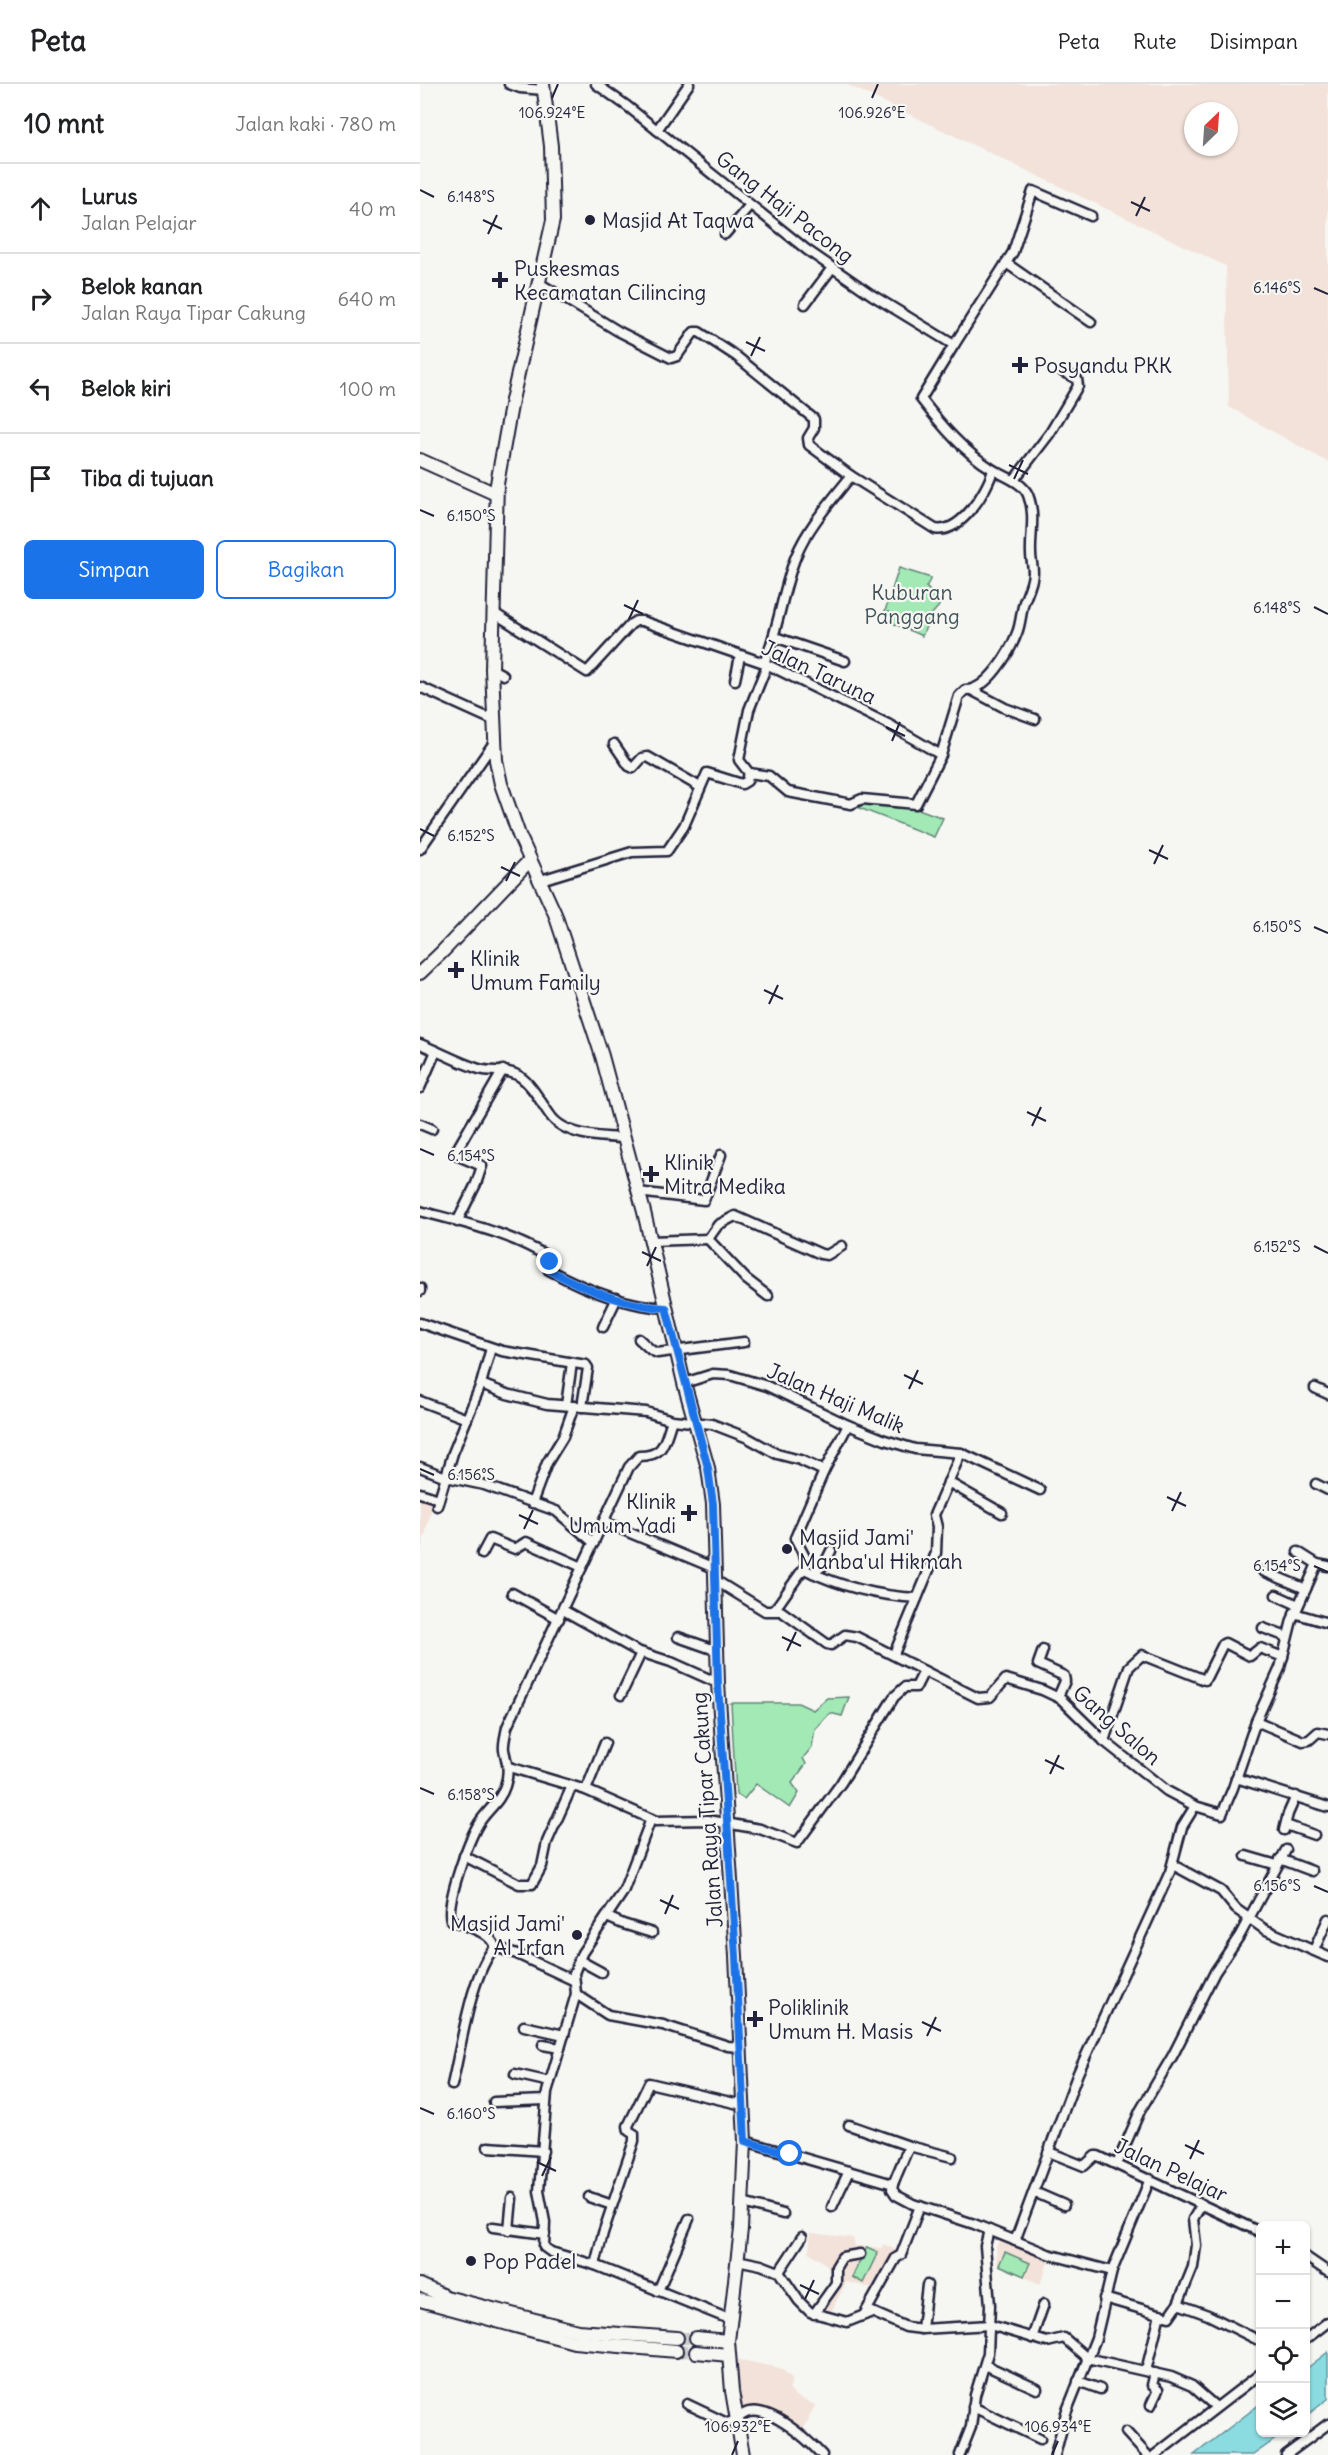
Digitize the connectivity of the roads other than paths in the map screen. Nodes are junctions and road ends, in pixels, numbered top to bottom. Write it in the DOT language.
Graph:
graph roads {
  1 [pos="509,84"];
  2 [pos="596,84"];
  3 [pos="689,84"];
  4 [pos="544,87"];
  5 [pos="657,130"];
  6 [pos="750,205"];
  7 [pos="1091,216"];
  8 [pos="725,234"];
  9 [pos="1006,263"];
  10 [pos="832,268"];
  11 [pos="539,283"];
  12 [pos="805,304"];
  13 [pos="1091,322"];
  14 [pos="953,348"];
  15 [pos="1064,372"];
  16 [pos="420,460"];
  17 [pos="993,470"];
  18 [pos="851,476"];
  19 [pos="1014,480"];
  20 [pos="496,494"];
  21 [pos="494,613"];
  22 [pos="775,637"];
  23 [pos="740,656"];
  24 [pos="845,661"];
  25 [pos="766,664"];
  26 [pos="735,680"];
  27 [pos="421,688"];
  28 [pos="973,691"];
  29 [pos="1035,719"];
  30 [pos="493,720"];
  31 [pos="495,741"];
  32 [pos="614,744"];
  33 [pos="941,755"];
  34 [pos="749,773"];
  35 [pos="700,787"];
  36 [pos="420,849"];
  37 [pos="530,860"];
  38 [pos="541,880"];
  39 [pos="420,973"];
  40 [pos="420,1044"];
  41 [pos="436,1051"];
  42 [pos="503,1070"];
  43 [pos="420,1088"];
  44 [pos="420,1124"];
  45 [pos="432,1129"];
  46 [pos="623,1138"];
  47 [pos="721,1155"];
  48 [pos="638,1192"];
  49 [pos="420,1211"];
  50 [pos="457,1222"];
  51 [pos="708,1239"];
  52 [pos="650,1241"];
  53 [pos="842,1246"];
  54 [pos="768,1296"];
  55 [pos="617,1298"];
  56 [pos="666,1308"];
  57 [pos="420,1323"];
  58 [pos="603,1327"];
  59 [pos="639,1339"];
  60 [pos="744,1342"];
  61 [pos="491,1348"];
  62 [pos="676,1350"];
  63 [pos="572,1363"];
  64 [pos="684,1383"];
  65 [pos="481,1384"];
  66 [pos="1315,1388"];
  67 [pos="1328,1394"];
  68 [pos="420,1401"];
  69 [pos="574,1406"];
  70 [pos="467,1419"];
  71 [pos="672,1420"];
  72 [pos="696,1422"];
  73 [pos="848,1425"];
  74 [pos="961,1453"];
  75 [pos="420,1467"];
  76 [pos="824,1471"];
  77 [pos="446,1477"];
  78 [pos="948,1482"];
  79 [pos="1316,1484"];
  80 [pos="1040,1490"];
  81 [pos="1328,1490"];
  82 [pos="420,1493"];
  83 [pos="532,1503"];
  84 [pos="1002,1513"];
  85 [pos="604,1522"];
  86 [pos="594,1543"];
  87 [pos="831,1551"];
  88 [pos="1299,1552"];
  89 [pos="482,1554"];
  90 [pos="1317,1564"];
  91 [pos="1328,1566"];
  92 [pos="582,1567"];
  93 [pos="804,1569"];
  94 [pos="1263,1571"];
  95 [pos="813,1573"];
  96 [pos="715,1574"];
  97 [pos="1306,1589"];
  98 [pos="512,1593"];
  99 [pos="1276,1596"];
  100 [pos="917,1598"];
  101 [pos="1296,1609"];
  102 [pos="563,1610"];
  103 [pos="775,1610"];
  104 [pos="559,1619"];
  105 [pos="1328,1623"];
  106 [pos="1263,1628"];
  107 [pos="678,1637"];
  108 [pos="1287,1637"];
  109 [pos="1043,1650"];
  110 [pos="718,1651"];
  111 [pos="641,1653"];
  112 [pos="894,1654"];
  113 [pos="1283,1657"];
  114 [pos="924,1671"];
  115 [pos="718,1683"];
  116 [pos="621,1695"];
  117 [pos="1058,1697"];
  118 [pos="1256,1721"];
  119 [pos="1328,1734"];
  120 [pos="1104,1741"];
  121 [pos="605,1743"];
  122 [pos="509,1767"];
  123 [pos="1236,1778"];
  124 [pos="572,1786"];
  125 [pos="586,1790"];
  126 [pos="1296,1796"];
  127 [pos="1195,1806"];
  128 [pos="1328,1807"];
  129 [pos="651,1819"];
  130 [pos="728,1824"];
  131 [pos="1314,1835"];
  132 [pos="1287,1850"];
  133 [pos="464,1856"];
  134 [pos="1246,1856"];
  135 [pos="1278,1862"];
  136 [pos="1173,1865"];
  137 [pos="1312,1871"];
  138 [pos="607,1917"];
  139 [pos="1328,1918"];
  140 [pos="1249,1920"];
  141 [pos="652,1932"];
  142 [pos="495,1947"];
  143 [pos="1314,1950"];
  144 [pos="1328,1956"];
  145 [pos="579,1960"];
  146 [pos="601,1972"];
  147 [pos="573,1980"];
  148 [pos="576,1994"];
  149 [pos="524,2026"];
  150 [pos="564,2035"];
  151 [pos="543,2045"];
  152 [pos="740,2047"];
  153 [pos="560,2048"];
  154 [pos="516,2074"];
  155 [pos="550,2082"];
  156 [pos="452,2085"];
  157 [pos="546,2100"];
  158 [pos="494,2102"];
  159 [pos="743,2105"];
  160 [pos="849,2125"];
  161 [pos="745,2141"];
  162 [pos="909,2146"];
  163 [pos="488,2147"];
  164 [pos="543,2151"];
  165 [pos="1048,2152"];
  166 [pos="952,2157"];
  167 [pos="1117,2164"];
  168 [pos="849,2171"];
  169 [pos="1150,2179"];
  170 [pos="893,2184"];
  171 [pos="1034,2192"];
  172 [pos="589,2197"];
  173 [pos="512,2198"];
  174 [pos="743,2203"];
  175 [pos="1202,2204"];
  176 [pos="612,2205"];
  177 [pos="1064,2205"];
  178 [pos="920,2206"];
  179 [pos="832,2207"];
  180 [pos="783,2214"];
  181 [pos="689,2218"];
  182 [pos="493,2227"];
  183 [pos="510,2230"];
  184 [pos="989,2230"];
  185 [pos="1256,2230"];
  186 [pos="545,2234"];
  187 [pos="802,2237"];
  188 [pos="1015,2241"];
  189 [pos="860,2254"];
  190 [pos="738,2260"];
  191 [pos="1310,2260"];
  192 [pos="595,2265"];
  193 [pos="1112,2271"];
  194 [pos="779,2272"];
  195 [pos="1328,2272"];
  196 [pos="420,2285"];
  197 [pos="927,2285"];
  198 [pos="658,2291"];
  199 [pos="1104,2298"];
  200 [pos="420,2300"];
  201 [pos="1044,2304"];
  202 [pos="1178,2304"];
  203 [pos="814,2314"];
  204 [pos="1160,2314"];
  205 [pos="864,2315"];
  206 [pos="729,2319"];
  207 [pos="1328,2322"];
  208 [pos="990,2325"];
  209 [pos="922,2329"];
  210 [pos="1310,2335"];
  211 [pos="677,2337"];
  212 [pos="696,2338"];
  213 [pos="1032,2338"];
  214 [pos="1256,2339"];
  215 [pos="631,2341"];
  216 [pos="728,2341"];
  217 [pos="676,2351"];
  218 [pos="696,2352"];
  219 [pos="729,2355"];
  220 [pos="1087,2358"];
  221 [pos="985,2365"];
  222 [pos="1150,2372"];
  223 [pos="1256,2377"];
  224 [pos="1078,2381"];
  225 [pos="1037,2389"];
  226 [pos="1100,2389"];
  227 [pos="687,2404"];
  228 [pos="1151,2405"];
  229 [pos="973,2407"];
  230 [pos="1216,2408"];
  231 [pos="737,2419"];
  232 [pos="1328,2424"];
  233 [pos="1126,2432"];
  234 [pos="1040,2439"];
  235 [pos="743,2455"];
  236 [pos="822,2455"];
  237 [pos="960,2455"];
  238 [pos="1055,2455"];
  239 [pos="1148,2455"];
  240 [pos="1155,2455"];
  241 [pos="1286,2455"];
  1 -- 4 [label="street"];
  2 -- 5 [label="street, Gang Haji Pacong"];
  3 -- 5 [label="street"];
  4 -- 11 [label="street, Jalan Raya Tipar Cakung"];
  5 -- 6 [label="street, Gang Haji Pacong"];
  6 -- 8 [label="street"];
  6 -- 10 [label="street, Gang Haji Pacong"];
  7 -- 9 [label="street"];
  9 -- 13 [label="street"];
  9 -- 14 [label="street"];
  10 -- 12 [label="street"];
  10 -- 14 [label="street, Gang Haji Pacong"];
  11 -- 18 [label="street"];
  11 -- 20 [label="street, Jalan Raya Tipar Cakung"];
  14 -- 17 [label="street"];
  15 -- 19 [label="street"];
  16 -- 20 [label="street"];
  17 -- 18 [label="street"];
  17 -- 19 [label="street"];
  18 -- 22 [label="street"];
  19 -- 28 [label="street"];
  20 -- 21 [label="street, Jalan Raya Tipar Cakung"];
  21 -- 23 [label="street, Jalan Taruna"];
  21 -- 30 [label="street, Jalan Raya Tipar Cakung"];
  22 -- 24 [label="street"];
  22 -- 25 [label="street"];
  23 -- 25 [label="street, Jalan Taruna"];
  23 -- 26 [label="street"];
  25 -- 33 [label="street, Jalan Taruna"];
  25 -- 34 [label="street"];
  27 -- 30 [label="street"];
  28 -- 29 [label="street"];
  28 -- 33 [label="street"];
  30 -- 31 [label="street, Jalan Raya Tipar Cakung"];
  31 -- 36 [label="street"];
  31 -- 37 [label="street, Jalan Raya Tipar Cakung"];
  32 -- 35 [label="street"];
  33 -- 34 [label="street"];
  34 -- 35 [label="street"];
  35 -- 38 [label="street"];
  37 -- 38 [label="street, Jalan Raya Tipar Cakung"];
  37 -- 39 [label="street"];
  38 -- 46 [label="street, Jalan Raya Tipar Cakung"];
  40 -- 41 [label="street"];
  41 -- 42 [label="street"];
  41 -- 43 [label="street"];
  42 -- 46 [label="street"];
  42 -- 50 [label="street"];
  44 -- 45 [label="street"];
  46 -- 48 [label="street, Jalan Raya Tipar Cakung"];
  47 -- 48 [label="street"];
  48 -- 52 [label="street, Jalan Raya Tipar Cakung"];
  49 -- 50 [label="street"];
  50 -- 55 [label="street"];
  51 -- 52 [label="street"];
  51 -- 53 [label="street"];
  51 -- 54 [label="street"];
  52 -- 56 [label="street, Jalan Raya Tipar Cakung"];
  55 -- 56 [label="street"];
  55 -- 58 [label="street"];
  56 -- 62 [label="street, Jalan Raya Tipar Cakung"];
  57 -- 61 [label="street"];
  59 -- 62 [label="street"];
  60 -- 62 [label="street"];
  61 -- 63 [label="street"];
  61 -- 65 [label="street"];
  62 -- 64 [label="street, Jalan Raya Tipar Cakung"];
  63 -- 69 [label="street"];
  63 -- 69 [label="street"];
  64 -- 72 [label="street, Jalan Raya Tipar Cakung"];
  64 -- 73 [label="street, Jalan Haji Malik"];
  65 -- 69 [label="street"];
  65 -- 70 [label="street"];
  66 -- 67 [label="street"];
  68 -- 70 [label="street"];
  69 -- 71 [label="street"];
  69 -- 83 [label="street"];
  70 -- 77 [label="street"];
  71 -- 72 [label="street"];
  71 -- 85 [label="street"];
  72 -- 76 [label="street"];
  72 -- 96 [label="street, Jalan Raya Tipar Cakung"];
  73 -- 74 [label="street, Jalan Haji Malik"];
  73 -- 76 [label="street"];
  74 -- 78 [label="street"];
  74 -- 80 [label="street, Jalan Haji Malik"];
  75 -- 77 [label="street"];
  76 -- 93 [label="street"];
  77 -- 82 [label="street"];
  77 -- 83 [label="street"];
  78 -- 84 [label="street"];
  78 -- 100 [label="street"];
  79 -- 81 [label="street"];
  83 -- 86 [label="street"];
  85 -- 86 [label="street"];
  85 -- 96 [label="street, Gang Salon"];
  86 -- 92 [label="street"];
  87 -- 95 [label="street"];
  88 -- 90 [label="street"];
  89 -- 92 [label="street"];
  90 -- 91 [label="street"];
  90 -- 97 [label="street, Gang Salon"];
  92 -- 102 [label="street"];
  93 -- 95 [label="street"];
  93 -- 103 [label="street"];
  94 -- 97 [label="street"];
  95 -- 100 [label="street"];
  96 -- 103 [label="street, Gang Salon"];
  96 -- 110 [label="street, Jalan Raya Tipar Cakung"];
  97 -- 101 [label="street, Gang Salon"];
  98 -- 104 [label="street"];
  99 -- 101 [label="street"];
  100 -- 112 [label="street"];
  101 -- 105 [label="street"];
  101 -- 108 [label="street, Gang Salon"];
  102 -- 104 [label="street"];
  102 -- 111 [label="street"];
  103 -- 112 [label="street, Gang Salon"];
  104 -- 122 [label="street"];
  106 -- 108 [label="street"];
  107 -- 110 [label="street"];
  108 -- 113 [label="street, Gang Salon"];
  109 -- 117 [label="street"];
  110 -- 115 [label="street, Jalan Raya Tipar Cakung"];
  111 -- 115 [label="street"];
  111 -- 116 [label="street"];
  112 -- 114 [label="street, Gang Salon"];
  113 -- 118 [label="street, Gang Salon"];
  113 -- 120 [label="street"];
  114 -- 117 [label="street, Gang Salon"];
  114 -- 130 [label="street"];
  115 -- 130 [label="street, Jalan Raya Tipar Cakung"];
  117 -- 120 [label="street, Gang Salon"];
  118 -- 119 [label="street"];
  118 -- 123 [label="street, Gang Salon"];
  120 -- 127 [label="street, Gang Salon"];
  121 -- 125 [label="street"];
  122 -- 124 [label="street"];
  122 -- 133 [label="street"];
  123 -- 126 [label="street"];
  123 -- 127 [label="street, Gang Salon"];
  124 -- 125 [label="street"];
  124 -- 133 [label="street"];
  125 -- 129 [label="street"];
  126 -- 128 [label="street"];
  126 -- 131 [label="street"];
  127 -- 136 [label="street"];
  129 -- 130 [label="street"];
  129 -- 138 [label="street"];
  130 -- 152 [label="street, Jalan Raya Tipar Cakung"];
  132 -- 135 [label="street"];
  133 -- 142 [label="street"];
  134 -- 135 [label="street"];
  135 -- 137 [label="street"];
  135 -- 140 [label="street"];
  136 -- 140 [label="street"];
  136 -- 165 [label="street"];
  138 -- 141 [label="street"];
  138 -- 145 [label="street"];
  139 -- 143 [label="street"];
  140 -- 143 [label="street"];
  140 -- 167 [label="street"];
  142 -- 147 [label="street"];
  142 -- 156 [label="street"];
  143 -- 144 [label="street"];
  145 -- 146 [label="street"];
  145 -- 147 [label="street"];
  147 -- 148 [label="street"];
  148 -- 150 [label="street"];
  148 -- 152 [label="street"];
  149 -- 150 [label="street"];
  150 -- 153 [label="street"];
  151 -- 153 [label="street"];
  152 -- 159 [label="street, Jalan Raya Tipar Cakung"];
  153 -- 155 [label="street"];
  154 -- 155 [label="street"];
  155 -- 157 [label="street"];
  157 -- 158 [label="street"];
  157 -- 164 [label="street"];
  159 -- 161 [label="street, Jalan Raya Tipar Cakung"];
  159 -- 176 [label="street"];
  160 -- 162 [label="street"];
  161 -- 168 [label="street"];
  161 -- 174 [label="street, Jalan Raya Tipar Cakung"];
  162 -- 166 [label="street"];
  162 -- 170 [label="street"];
  163 -- 164 [label="street"];
  164 -- 186 [label="street"];
  165 -- 167 [label="street, Jalan Pelajar"];
  165 -- 171 [label="street"];
  167 -- 169 [label="street, Jalan Pelajar"];
  168 -- 170 [label="street"];
  168 -- 179 [label="street"];
  169 -- 175 [label="street, Jalan Pelajar"];
  169 -- 193 [label="street"];
  170 -- 178 [label="street"];
  171 -- 177 [label="street"];
  171 -- 188 [label="street"];
  172 -- 176 [label="street"];
  173 -- 183 [label="street"];
  174 -- 180 [label="street"];
  174 -- 190 [label="street, Jalan Raya Tipar Cakung"];
  175 -- 185 [label="street, Jalan Pelajar"];
  175 -- 202 [label="street"];
  176 -- 192 [label="street"];
  178 -- 184 [label="street"];
  178 -- 205 [label="street"];
  181 -- 198 [label="street"];
  182 -- 183 [label="street"];
  183 -- 186 [label="street"];
  184 -- 188 [label="street"];
  184 -- 208 [label="street"];
  186 -- 192 [label="street"];
  187 -- 194 [label="street"];
  188 -- 193 [label="street"];
  189 -- 203 [label="street"];
  190 -- 194 [label="street"];
  190 -- 206 [label="street, Jalan Raya Tipar Cakung"];
  191 -- 195 [label="street"];
  192 -- 198 [label="street"];
  193 -- 199 [label="street"];
  194 -- 203 [label="street"];
  196 -- 215 [label="street"];
  197 -- 209 [label="street"];
  198 -- 206 [label="street"];
  199 -- 204 [label="street"];
  199 -- 220 [label="street"];
  200 -- 215 [label="street"];
  201 -- 213 [label="street"];
  202 -- 204 [label="street"];
  202 -- 214 [label="street"];
  203 -- 205 [label="street"];
  204 -- 222 [label="street"];
  205 -- 209 [label="street"];
  206 -- 216 [label="street, Jalan Raya Tipar Cakung"];
  207 -- 210 [label="street"];
  208 -- 209 [label="street"];
  208 -- 213 [label="street"];
  208 -- 221 [label="street"];
  211 -- 215 [label="street"];
  212 -- 216 [label="street"];
  213 -- 220 [label="street"];
  215 -- 217 [label="street"];
  216 -- 219 [label="street, Jalan Raya Tipar Cakung"];
  218 -- 219 [label="street"];
  219 -- 231 [label="street, Jalan Raya Tipar Cakung"];
  220 -- 222 [label="street"];
  220 -- 224 [label="street"];
  221 -- 225 [label="street"];
  221 -- 229 [label="street"];
  222 -- 228 [label="street"];
  222 -- 230 [label="street"];
  223 -- 230 [label="street"];
  224 -- 226 [label="street"];
  224 -- 238 [label="street"];
  227 -- 231 [label="street"];
  229 -- 234 [label="street"];
  229 -- 237 [label="street"];
  230 -- 240 [label="street"];
  231 -- 235 [label="street, Jalan Raya Tipar Cakung"];
  231 -- 236 [label="street"];
  232 -- 241 [label="street"];
  233 -- 239 [label="street"];
}
